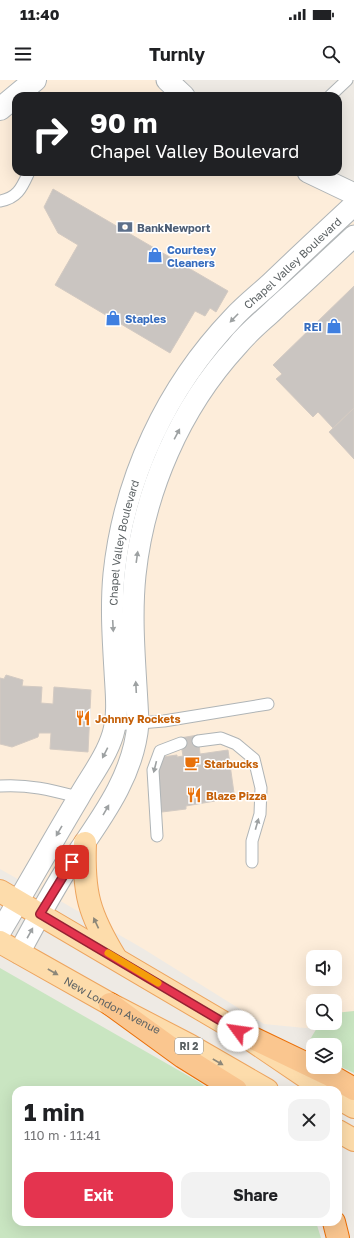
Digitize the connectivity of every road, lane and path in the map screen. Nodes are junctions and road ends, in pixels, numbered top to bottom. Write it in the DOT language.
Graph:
graph roads {
  1 [pos="35,80"];
  2 [pos="167,80"];
  3 [pos="347,80"];
  4 [pos="21,92"];
  5 [pos="180,92"];
  6 [pos="334,92"];
  7 [pos="12,99"];
  8 [pos="0,109"];
  9 [pos="27,176"];
  10 [pos="316,176"];
  11 [pos="354,194"];
  12 [pos="0,201"];
  13 [pos="354,205"];
  14 [pos="354,236"];
  15 [pos="268,704"];
  16 [pos="138,723"];
  17 [pos="115,725"];
  18 [pos="198,741"];
  19 [pos="181,743"];
  20 [pos="0,786"];
  21 [pos="78,797"];
  22 [pos="157,836"];
  23 [pos="85,843"];
  24 [pos="252,862"];
  25 [pos="0,891"];
  26 [pos="18,902"];
  27 [pos="40,914"];
  28 [pos="0,932"];
  29 [pos="0,942"];
  30 [pos="19,953"];
  31 [pos="115,958"];
  32 [pos="110,1004"];
  33 [pos="238,1031"];
  34 [pos="230,1086"];
  35 [pos="260,1086"];
  36 [pos="319,1086"];
  37 [pos="354,1089"];
  38 [pos="342,1100"];
  39 [pos="354,1107"];
  40 [pos="342,1133"];
  41 [pos="354,1140"];
  42 [pos="335,1226"];
  43 [pos="338,1238"];
  1 -- 4 [label="street"];
  2 -- 5 [label="street"];
  3 -- 6 [label="lane"];
  7 -- 8 [label="street"];
  9 -- 12 [label="lane"];
  10 -- 11 [label="street"];
  13 -- 17 [label="street, Chapel Valley Boulevard, one-way"];
  16 -- 14 [label="street, Chapel Valley Boulevard, one-way"];
  15 -- 16 [label="lane"];
  16 -- 17 [label="lane"];
  23 -- 16 [label="street, Chapel Valley Boulevard, one-way"];
  17 -- 21 [label="street, Chapel Valley Boulevard, one-way"];
  24 -- 18 [label="lane, one-way"];
  19 -- 22 [label="lane, one-way"];
  20 -- 21 [label="lane"];
  21 -- 26 [label="street, Chapel Valley Boulevard, one-way"];
  23 -- 27 [label="street, Chapel Valley Boulevard"];
  31 -- 23 [label="main road, one-way"];
  25 -- 26 [label="main road"];
  26 -- 27 [label="main road"];
  26 -- 28 [label="street, Chapel Valley Boulevard"];
  30 -- 27 [label="street, Chapel Valley Boulevard, one-way"];
  27 -- 31 [label="main road"];
  29 -- 30 [label="main road, New London Avenue / RI 2"];
  30 -- 32 [label="main road, New London Avenue / RI 2, one-way"];
  31 -- 33 [label="main road"];
  32 -- 34 [label="highway"];
  32 -- 35 [label="main road, New London Avenue / RI 2, one-way"];
  33 -- 36 [label="main road"];
  33 -- 37 [label="highway"];
  38 -- 39 [label="main road"];
  40 -- 41 [label="main road"];
  42 -- 43 [label="highway"];
}
